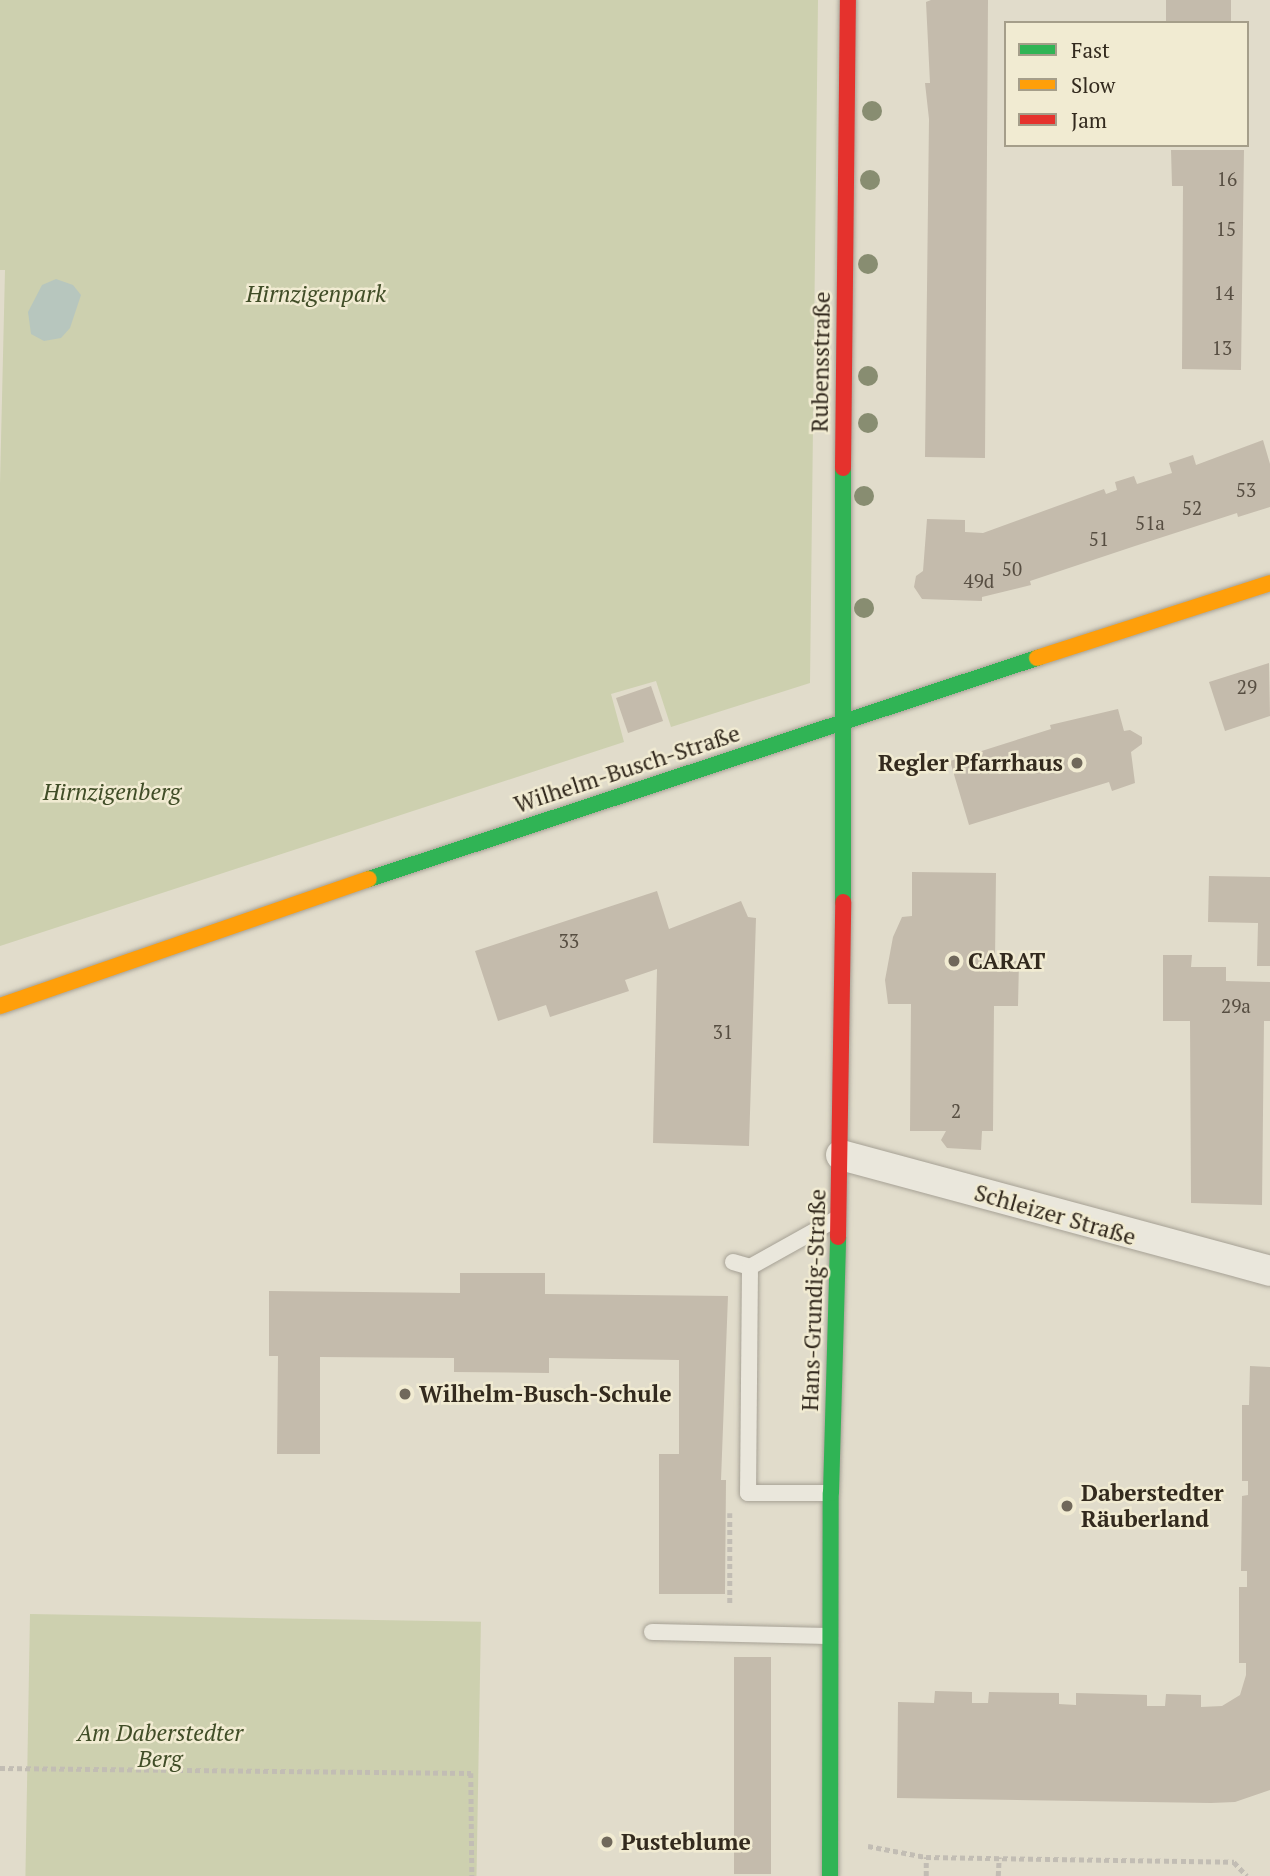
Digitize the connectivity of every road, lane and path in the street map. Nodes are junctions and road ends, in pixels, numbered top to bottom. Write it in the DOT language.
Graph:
graph roads {
  1 [pos="848,0"];
  2 [pos="1270,583"];
  3 [pos="841,725"];
  4 [pos="0,1006"];
  5 [pos="841,1155"];
  6 [pos="838,1217"];
  7 [pos="733,1262"];
  8 [pos="750,1267"];
  9 [pos="1270,1271"];
  10 [pos="748,1493"];
  11 [pos="831,1493"];
  12 [pos="652,1632"];
  13 [pos="730,1634"];
  14 [pos="830,1636"];
  15 [pos="0,1768"];
  16 [pos="830,1839"];
  17 [pos="926,1857"];
  18 [pos="999,1857"];
  19 [pos="472,1876"];
  20 [pos="830,1876"];
  21 [pos="926,1876"];
  22 [pos="998,1876"];
  23 [pos="1247,1876"];
  1 -- 3 [label="street, Rubensstraße"];
  2 -- 3 [label="street, Wilhelm-Busch-Straße"];
  3 -- 4 [label="street, Wilhelm-Busch-Straße"];
  3 -- 5 [label="street, Hans-Grundig-Straße"];
  5 -- 6 [label="street, Hans-Grundig-Straße"];
  5 -- 9 [label="street, Schleizer Straße"];
  6 -- 8 [label="lane"];
  6 -- 11 [label="street, Hans-Grundig-Straße"];
  7 -- 8 [label="lane"];
  8 -- 10 [label="lane"];
  10 -- 11 [label="lane"];
  10 -- 13 [label="path"];
  11 -- 14 [label="street, Hans-Grundig-Straße"];
  12 -- 13 [label="lane"];
  13 -- 14 [label="lane"];
  14 -- 16 [label="street, Hans-Grundig-Straße"];
  15 -- 19 [label="path"];
  16 -- 17 [label="path"];
  16 -- 20 [label="street, Hans-Grundig-Straße"];
  17 -- 18 [label="path"];
  17 -- 21 [label="path"];
  18 -- 22 [label="path"];
  18 -- 23 [label="path"];
}
